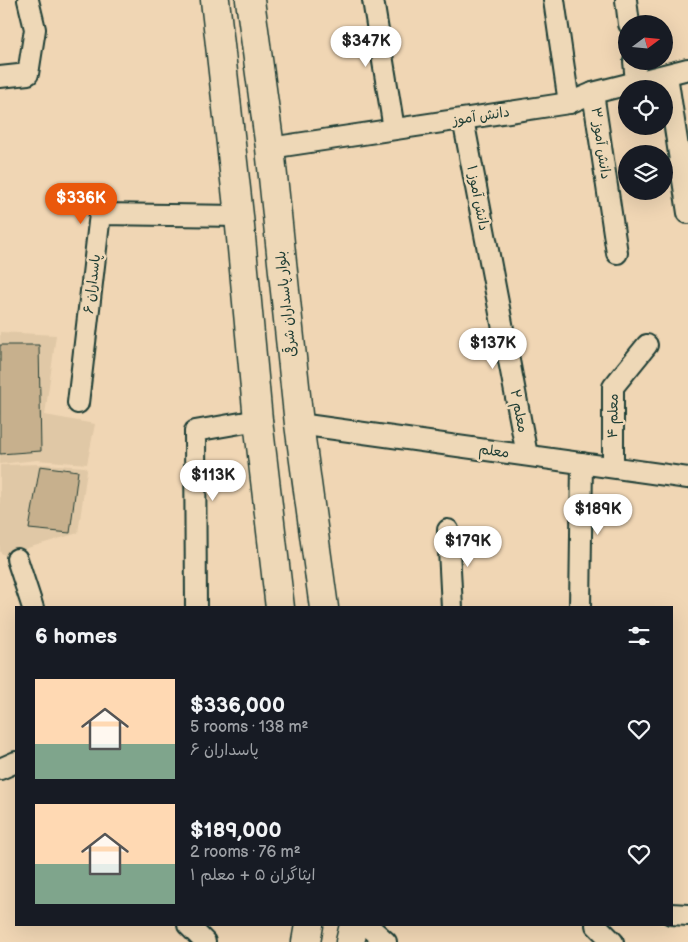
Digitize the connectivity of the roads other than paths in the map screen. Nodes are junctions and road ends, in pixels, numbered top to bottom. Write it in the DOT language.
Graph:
graph roads {
  1 [pos="28,0"];
  2 [pos="215,0"];
  3 [pos="250,0"];
  4 [pos="372,0"];
  5 [pos="554,0"];
  6 [pos="626,0"];
  7 [pos="628,15"];
  8 [pos="688,69"];
  9 [pos="667,75"];
  10 [pos="0,76"];
  11 [pos="645,80"];
  12 [pos="618,87"];
  13 [pos="593,93"];
  14 [pos="569,103"];
  15 [pos="463,119"];
  16 [pos="394,129"];
  17 [pos="270,148"];
  18 [pos="688,213"];
  19 [pos="239,216"];
  20 [pos="616,253"];
  21 [pos="494,277"];
  22 [pos="647,345"];
  23 [pos="78,403"];
  24 [pos="258,420"];
  25 [pos="299,424"];
  26 [pos="527,456"];
  27 [pos="582,463"];
  28 [pos="613,467"];
  29 [pos="688,478"];
  30 [pos="448,530"];
  31 [pos="17,559"];
  32 [pos="32,606"];
  33 [pos="196,606"];
  34 [pos="280,606"];
  35 [pos="324,606"];
  36 [pos="452,606"];
  37 [pos="580,606"];
  38 [pos="15,762"];
  39 [pos="0,770"];
  40 [pos="673,914"];
  41 [pos="688,915"];
  42 [pos="189,926"];
  43 [pos="309,926"];
  44 [pos="354,926"];
  45 [pos="368,926"];
  46 [pos="597,926"];
  47 [pos="205,942"];
  48 [pos="306,942"];
  49 [pos="350,942"];
  50 [pos="386,942"];
  51 [pos="613,942"];
  1 -- 10 [label="street"];
  2 -- 19 [label="main road"];
  3 -- 17 [label="main road, بلوار پاسداران شرقی"];
  4 -- 16 [label="street"];
  5 -- 14 [label="street"];
  6 -- 7 [label="street"];
  8 -- 9 [label="street, دانش آموز"];
  9 -- 11 [label="street, دانش آموز"];
  9 -- 18 [label="street"];
  12 -- 13 [label="street, دانش آموز"];
  13 -- 14 [label="street, دانش آموز"];
  13 -- 20 [label="street, دانش آموز ۳"];
  14 -- 15 [label="street, دانش آموز"];
  15 -- 16 [label="street, دانش آموز"];
  15 -- 21 [label="street, دانش آموز ۱"];
  16 -- 17 [label="street, دانش آموز"];
  17 -- 25 [label="main road, بلوار پاسداران شرقی"];
  19 -- 23 [label="street, پاسداران ۶"];
  19 -- 24 [label="main road"];
  21 -- 26 [label="street, معلم ۲"];
  22 -- 28 [label="street, معلم ۴"];
  24 -- 33 [label="street"];
  24 -- 34 [label="main road"];
  25 -- 26 [label="street, معلم"];
  25 -- 35 [label="main road, بلوار پاسداران شرقی"];
  26 -- 27 [label="street, معلم"];
  27 -- 28 [label="street, معلم"];
  27 -- 37 [label="street"];
  28 -- 29 [label="street, معلم"];
  30 -- 36 [label="street"];
  31 -- 32 [label="street"];
  38 -- 39 [label="street"];
  40 -- 41 [label="street"];
  42 -- 47 [label="street"];
  43 -- 48 [label="main road"];
  44 -- 49 [label="main road"];
  45 -- 50 [label="street"];
  46 -- 51 [label="street"];
}
